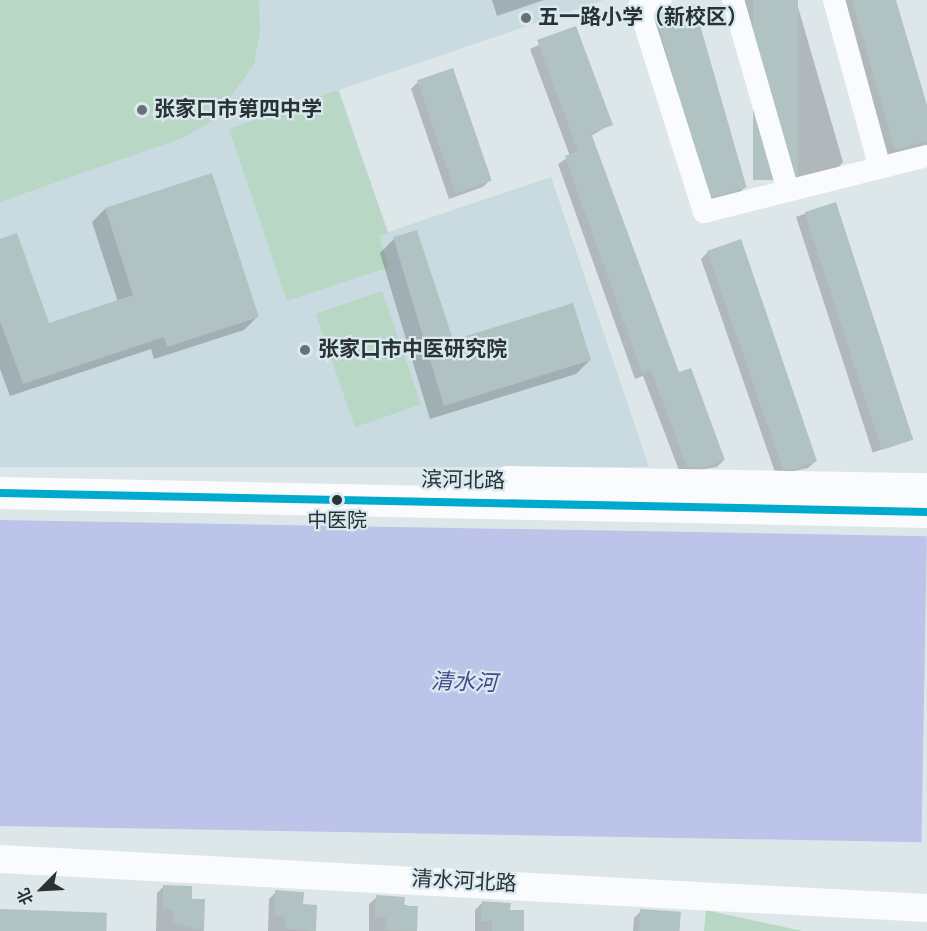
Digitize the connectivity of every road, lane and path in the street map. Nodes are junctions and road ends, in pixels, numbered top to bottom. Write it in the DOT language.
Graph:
graph roads {
  1 [pos="661,0"];
  2 [pos="733,0"];
  3 [pos="834,0"];
  4 [pos="927,156"];
  5 [pos="880,168"];
  6 [pos="788,191"];
  7 [pos="0,471"];
  8 [pos="927,489"];
  9 [pos="0,493"];
  10 [pos="927,512"];
  11 [pos="0,859"];
  12 [pos="927,908"];
  1 -- 6 [label="street"];
  2 -- 6 [label="street"];
  3 -- 5 [label="street"];
  4 -- 5 [label="street"];
  5 -- 6 [label="street"];
  7 -- 8 [label="main road, 滨河北路"];
  9 -- 10 [label="main road, 滨河北路"];
  11 -- 12 [label="street, 清水河北路"];
}
